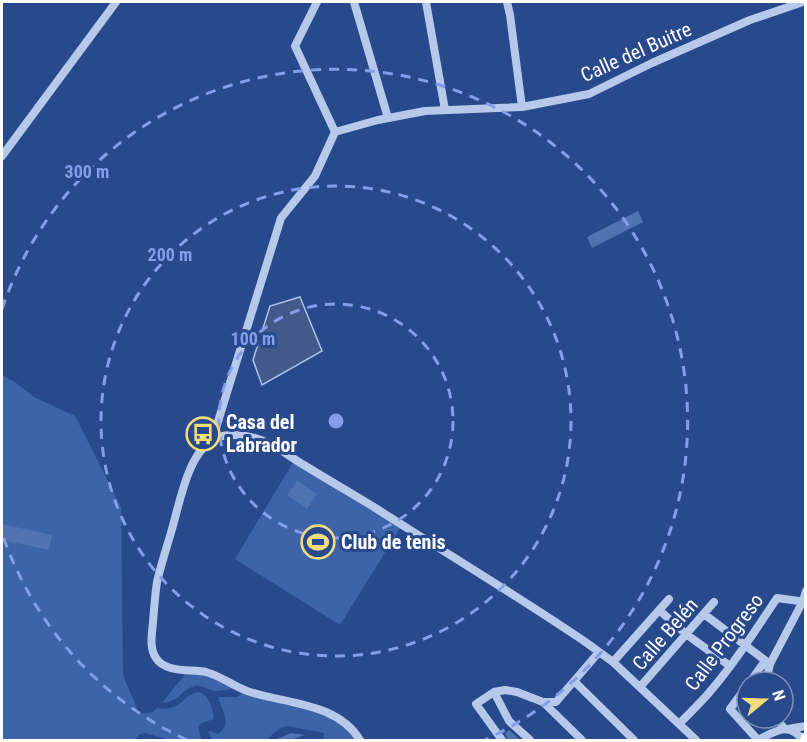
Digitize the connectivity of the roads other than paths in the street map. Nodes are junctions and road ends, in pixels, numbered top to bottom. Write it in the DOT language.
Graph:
graph roads {
  1 [pos="116,2"];
  2 [pos="317,2"];
  3 [pos="354,2"];
  4 [pos="426,2"];
  5 [pos="507,2"];
  6 [pos="803,2"];
  7 [pos="522,106"];
  8 [pos="445,110"];
  9 [pos="388,118"];
  10 [pos="335,132"];
  11 [pos="2,156"];
  12 [pos="212,441"];
  13 [pos="806,591"];
  14 [pos="669,599"];
  15 [pos="804,601"];
  16 [pos="714,602"];
  17 [pos="659,610"];
  18 [pos="704,614"];
  19 [pos="686,634"];
  20 [pos="746,645"];
  21 [pos="599,652"];
  22 [pos="613,663"];
  23 [pos="770,664"];
  24 [pos="730,666"];
  25 [pos="758,670"];
  26 [pos="769,670"];
  27 [pos="574,681"];
  28 [pos="640,687"];
  29 [pos="494,692"];
  30 [pos="543,702"];
  31 [pos="735,702"];
  32 [pos="735,715"];
  33 [pos="679,724"];
  34 [pos="777,730"];
  35 [pos="788,730"];
  36 [pos="758,740"];
  37 [pos="804,740"];
  38 [pos="360,741"];
  39 [pos="502,741"];
  40 [pos="530,741"];
  41 [pos="582,741"];
  42 [pos="634,741"];
  43 [pos="696,741"];
  1 -- 11 [label="street"];
  2 -- 10 [label="street"];
  3 -- 9 [label="street"];
  4 -- 8 [label="street"];
  5 -- 7 [label="street"];
  6 -- 7 [label="street, Calle del Buitre"];
  7 -- 8 [label="street, Calle del Buitre"];
  8 -- 9 [label="street, Calle del Buitre"];
  9 -- 10 [label="street, Calle del Buitre"];
  10 -- 12 [label="street"];
  12 -- 21 [label="street"];
  12 -- 38 [label="street"];
  13 -- 15 [label="street"];
  14 -- 17 [label="street"];
  15 -- 20 [label="street, Calle Progreso"];
  15 -- 23 [label="street"];
  16 -- 18 [label="street, Calle Belén"];
  17 -- 19 [label="street"];
  17 -- 22 [label="street"];
  18 -- 19 [label="street, Calle Belén"];
  18 -- 20 [label="street"];
  19 -- 24 [label="street"];
  19 -- 28 [label="street, Calle Belén"];
  20 -- 23 [label="street"];
  20 -- 24 [label="street, Calle Progreso"];
  21 -- 22 [label="street"];
  21 -- 27 [label="street"];
  22 -- 28 [label="street"];
  23 -- 25 [label="street"];
  23 -- 26 [label="street"];
  24 -- 33 [label="street, Calle Progreso"];
  27 -- 30 [label="street"];
  27 -- 42 [label="street"];
  28 -- 33 [label="street"];
  29 -- 30 [label="street"];
  29 -- 39 [label="street"];
  29 -- 40 [label="street"];
  30 -- 41 [label="street"];
  31 -- 32 [label="street"];
  33 -- 43 [label="street"];
  34 -- 36 [label="street"];
  35 -- 37 [label="street"];
}
